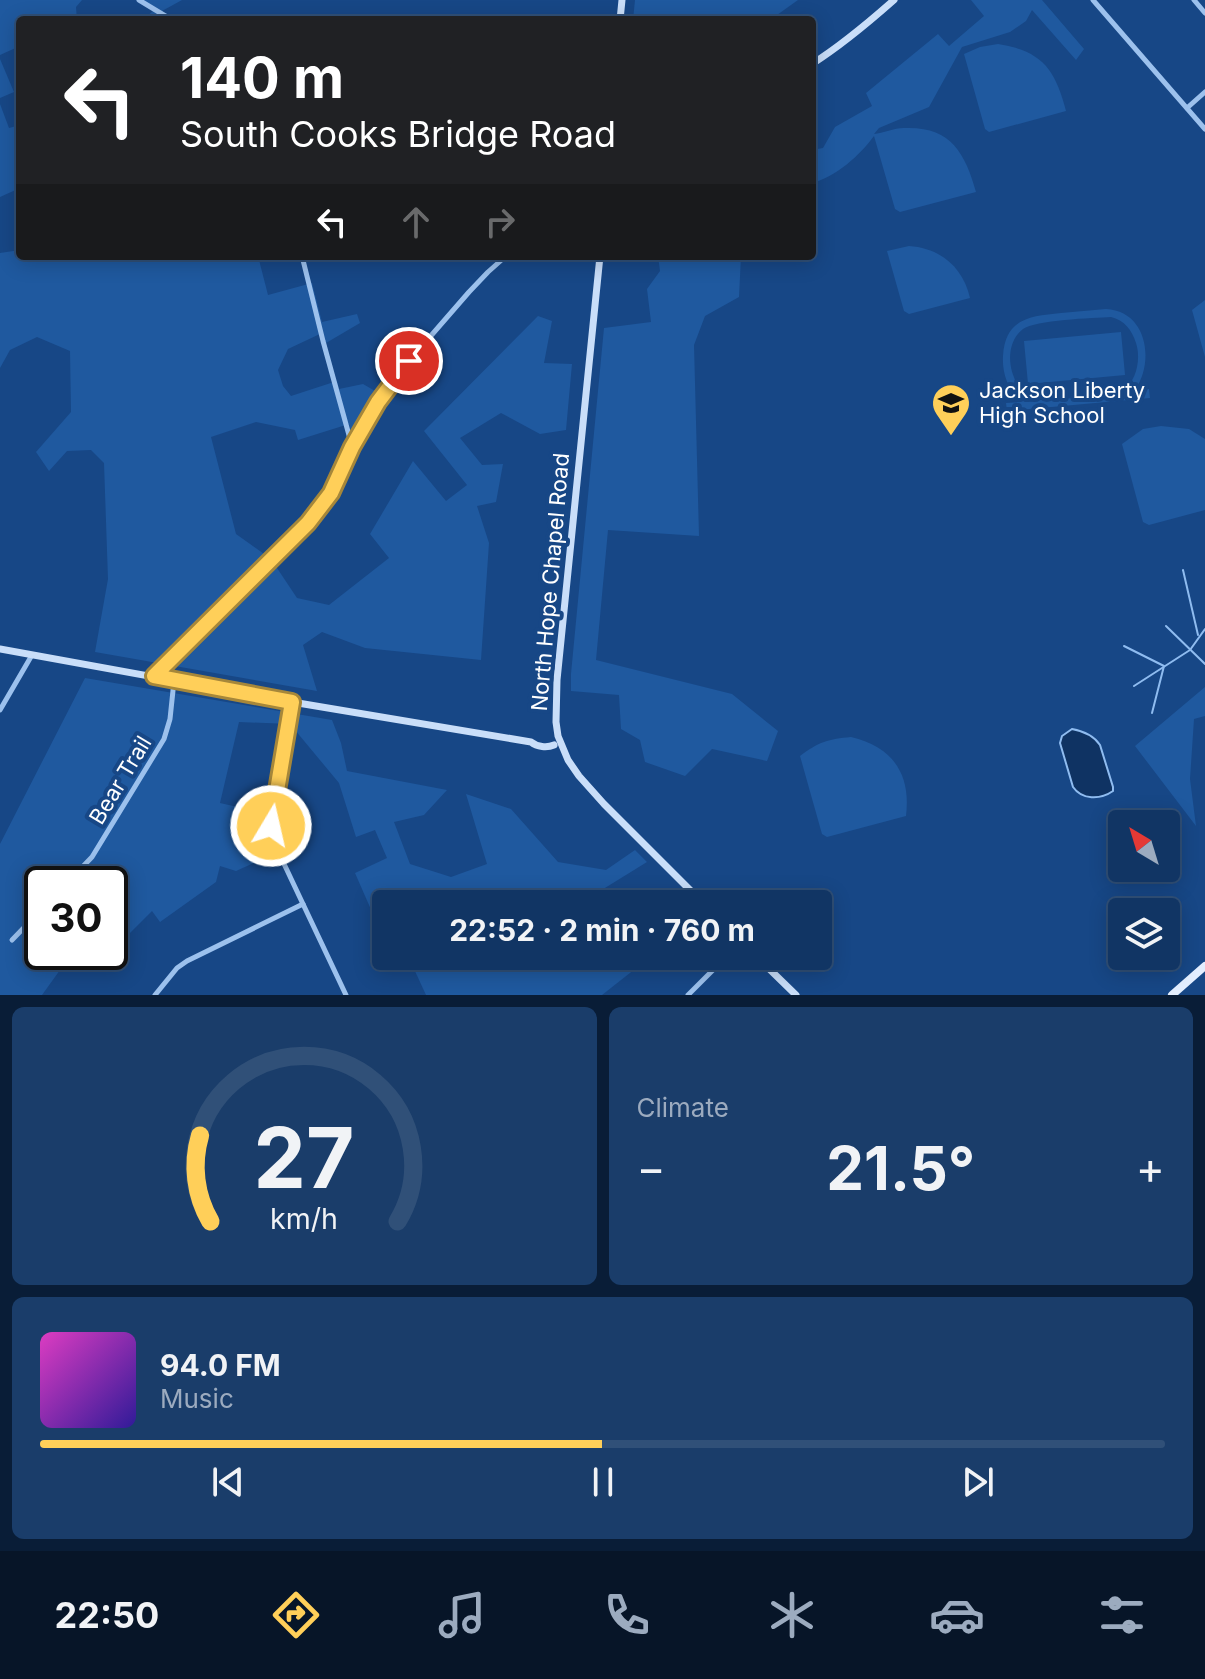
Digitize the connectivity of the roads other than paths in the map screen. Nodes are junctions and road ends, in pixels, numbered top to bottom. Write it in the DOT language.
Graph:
graph roads {
  1 [pos="139,0"];
  2 [pos="894,0"];
  3 [pos="1093,0"];
  4 [pos="1194,0"];
  5 [pos="1205,13"];
  6 [pos="165,16"];
  7 [pos="816,61"];
  8 [pos="1205,92"];
  9 [pos="1187,108"];
  10 [pos="1205,129"];
  11 [pos="303,260"];
  12 [pos="502,260"];
  13 [pos="600,260"];
  14 [pos="352,447"];
  15 [pos="0,649"];
  16 [pos="32,655"];
  17 [pos="154,676"];
  18 [pos="174,680"];
  19 [pos="292,702"];
  20 [pos="0,710"];
  21 [pos="558,746"];
  22 [pos="83,866"];
  23 [pos="690,890"];
  24 [pos="303,904"];
  25 [pos="24,928"];
  26 [pos="12,940"];
  27 [pos="1205,966"];
  28 [pos="713,970"];
  29 [pos="770,970"];
  30 [pos="155,995"];
  31 [pos="346,995"];
  32 [pos="688,995"];
  33 [pos="796,995"];
  34 [pos="1172,995"];
  1 -- 6 [label="street"];
  2 -- 7 [label="main road"];
  3 -- 9 [label="street"];
  4 -- 5 [label="street"];
  8 -- 9 [label="street"];
  9 -- 10 [label="street"];
  11 -- 14 [label="street"];
  12 -- 14 [label="street"];
  13 -- 21 [label="main road, North Hope Chapel Road"];
  14 -- 17 [label="street"];
  15 -- 16 [label="main road"];
  16 -- 17 [label="main road"];
  16 -- 20 [label="street"];
  17 -- 18 [label="main road"];
  18 -- 19 [label="main road"];
  18 -- 22 [label="street, Bear Trail"];
  19 -- 21 [label="main road"];
  19 -- 24 [label="street"];
  21 -- 23 [label="main road, North Hope Chapel Road"];
  24 -- 30 [label="street"];
  24 -- 31 [label="street"];
  25 -- 26 [label="street"];
  27 -- 34 [label="main road"];
  28 -- 32 [label="street"];
  29 -- 33 [label="main road"];
}
